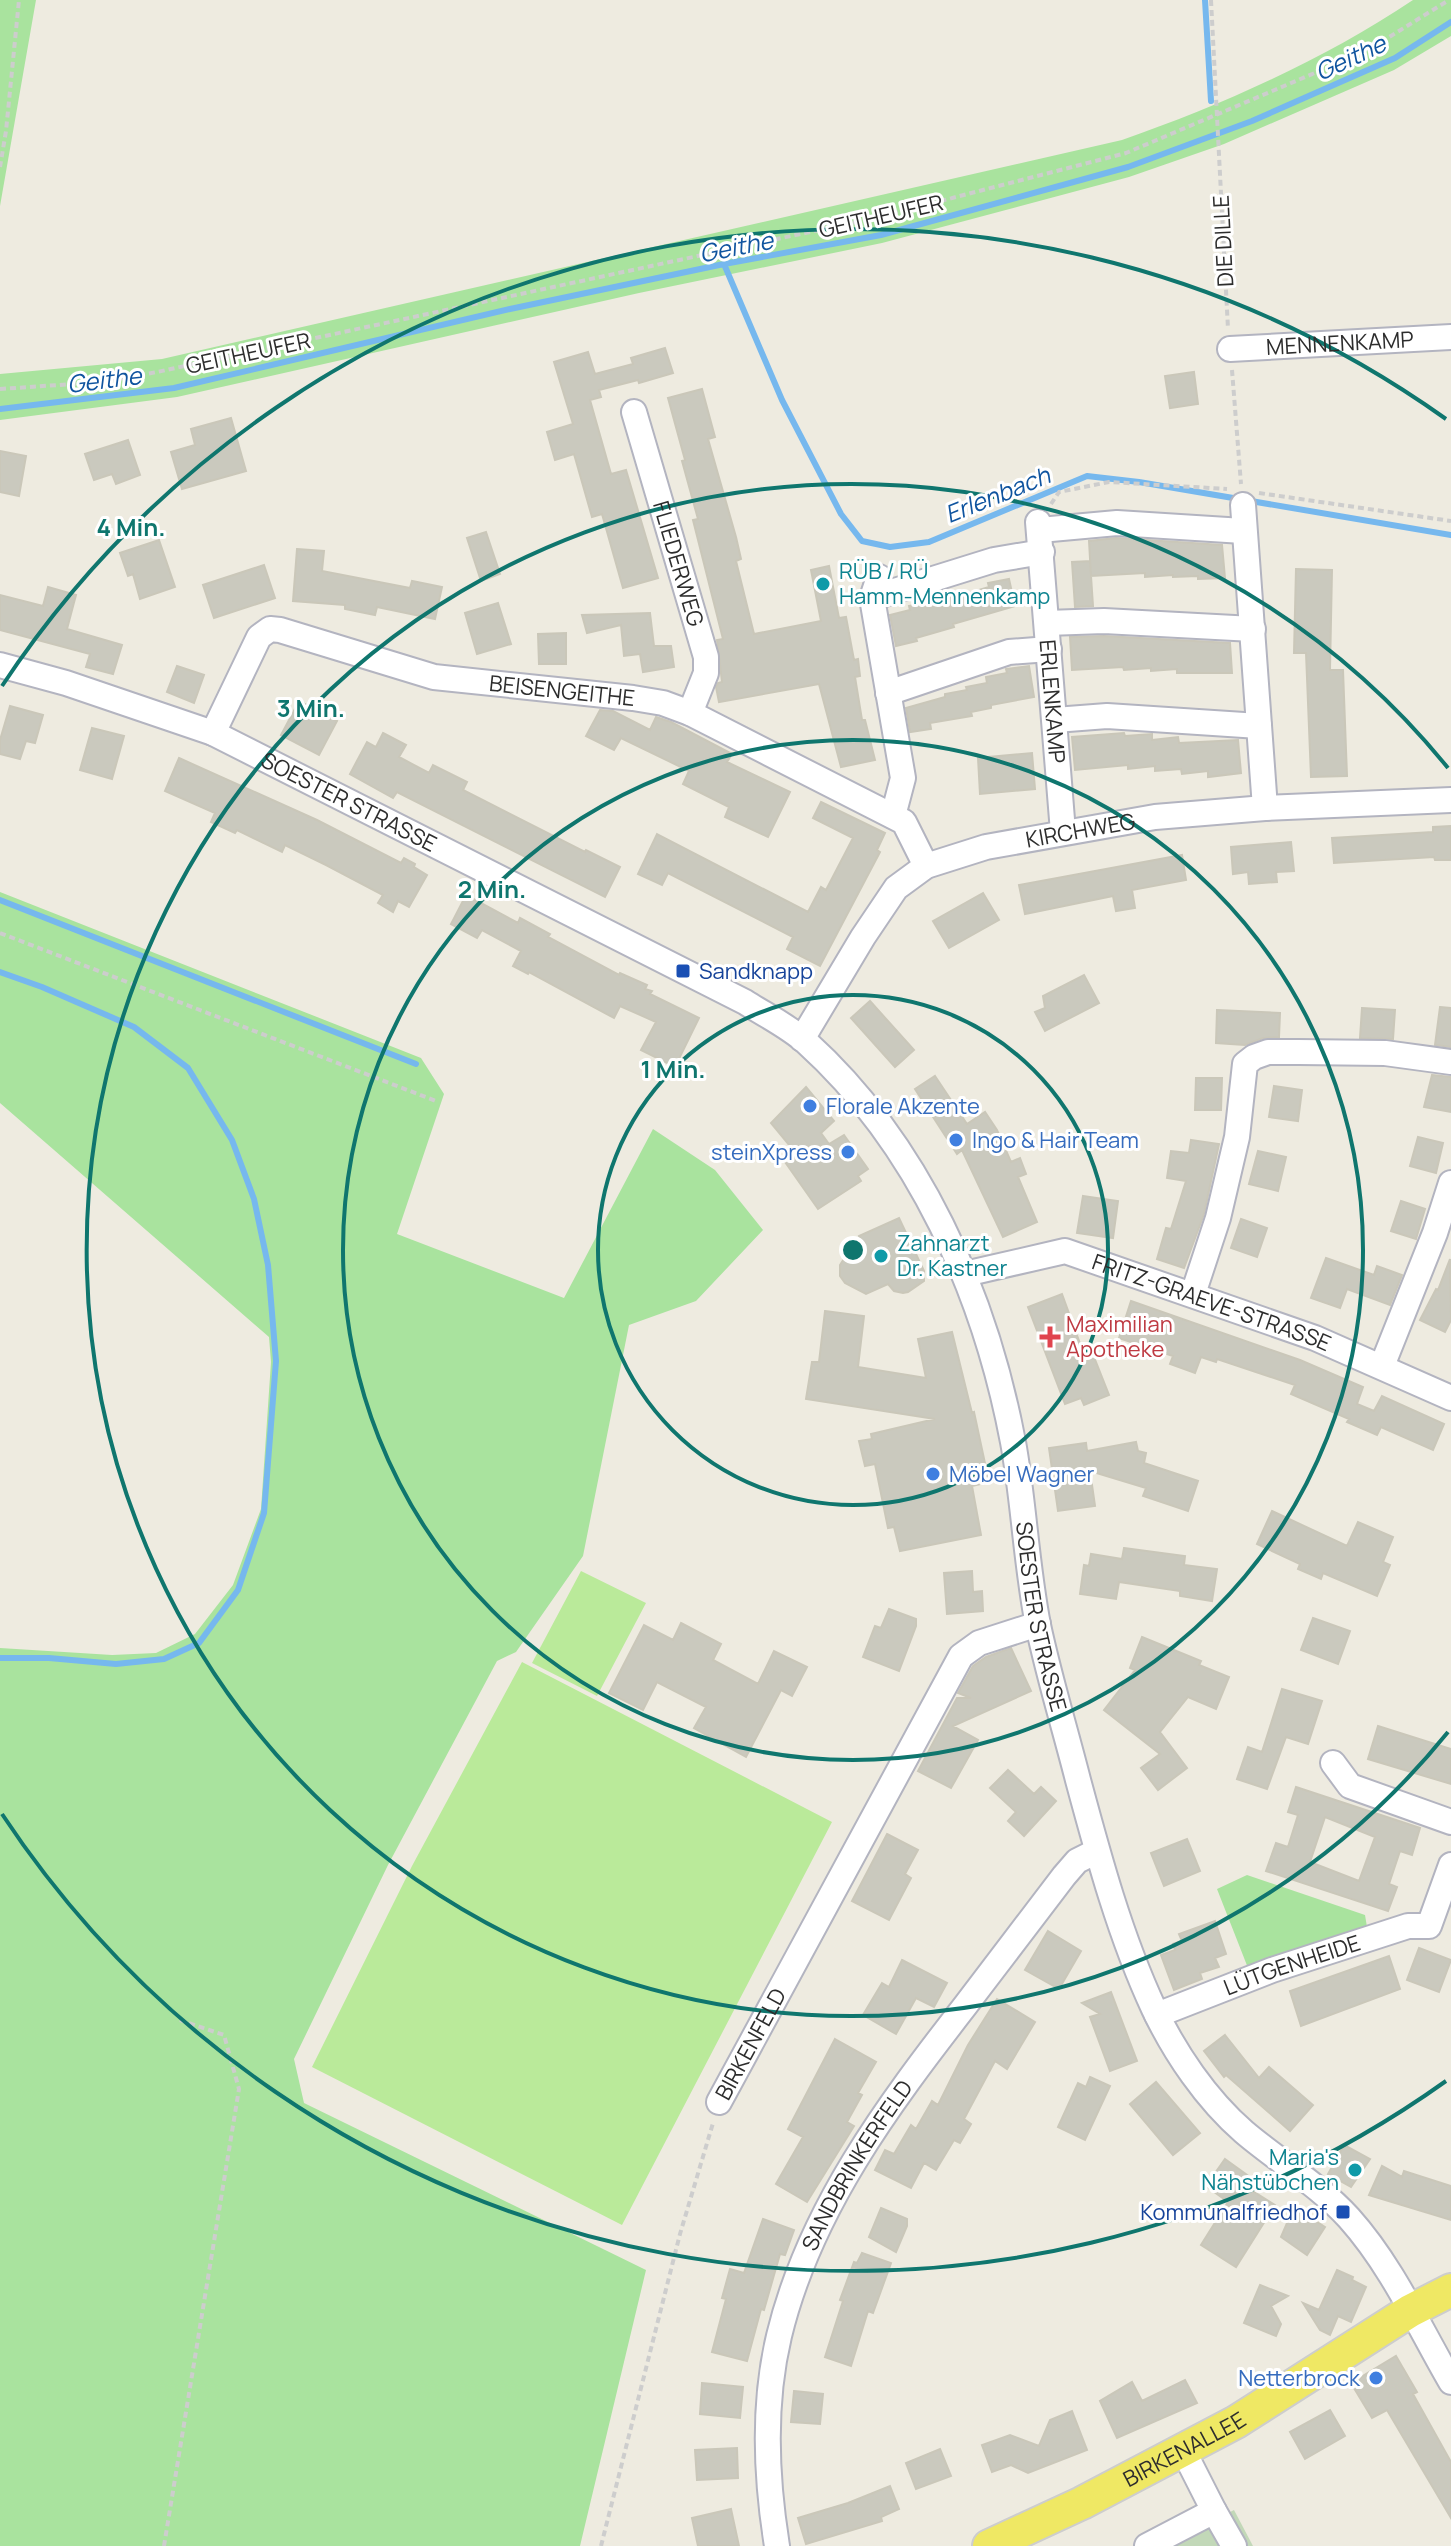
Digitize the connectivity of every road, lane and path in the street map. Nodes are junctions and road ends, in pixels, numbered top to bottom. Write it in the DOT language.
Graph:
graph roads {
  1 [pos="19,0"];
  2 [pos="1211,0"];
  3 [pos="1449,0"];
  4 [pos="1217,114"];
  5 [pos="0,167"];
  6 [pos="1451,337"];
  7 [pos="1230,349"];
  8 [pos="0,389"];
  9 [pos="634,412"];
  10 [pos="1242,492"];
  11 [pos="1451,521"];
  12 [pos="1243,531"];
  13 [pos="1040,534"];
  14 [pos="1047,623"];
  15 [pos="1253,629"];
  16 [pos="1049,649"];
  17 [pos="0,665"];
  18 [pos="888,693"];
  19 [pos="690,713"];
  20 [pos="1055,720"];
  21 [pos="1259,726"];
  22 [pos="213,733"];
  23 [pos="1451,800"];
  24 [pos="1265,808"];
  25 [pos="893,816"];
  26 [pos="1063,832"];
  27 [pos="926,866"];
  28 [pos="0,933"];
  29 [pos="802,1039"];
  30 [pos="1451,1062"];
  31 [pos="436,1101"];
  32 [pos="1451,1183"];
  33 [pos="965,1274"];
  34 [pos="1193,1294"];
  35 [pos="1382,1366"];
  36 [pos="1451,1398"];
  37 [pos="1038,1624"];
  38 [pos="1333,1763"];
  39 [pos="1451,1822"];
  40 [pos="1097,1851"];
  41 [pos="1451,1865"];
  42 [pos="1440,1930"];
  43 [pos="1157,2015"];
  44 [pos="180,2020"];
  45 [pos="719,2102"];
  46 [pos="1451,2290"];
  47 [pos="1410,2311"];
  48 [pos="1451,2382"];
  49 [pos="1183,2450"];
  50 [pos="1214,2511"];
  51 [pos="164,2546"];
  52 [pos="601,2546"];
  53 [pos="777,2546"];
  54 [pos="989,2546"];
  55 [pos="1147,2546"];
  56 [pos="1234,2546"];
  1 -- 5 [label="path"];
  2 -- 4 [label="path, DIE DILLE"];
  3 -- 4 [label="path, GEITHEUFER"];
  4 -- 7 [label="path, DIE DILLE"];
  4 -- 8 [label="path, GEITHEUFER"];
  6 -- 7 [label="street, MENNENKAMP"];
  7 -- 10 [label="path, DIE DILLE"];
  9 -- 19 [label="street, FLIEDERWEG"];
  10 -- 11 [label="path"];
  10 -- 12 [label="street"];
  10 -- 13 [label="path"];
  12 -- 13 [label="street"];
  12 -- 15 [label="street"];
  13 -- 14 [label="street, ERLENKAMP"];
  13 -- 18 [label="street"];
  14 -- 15 [label="street"];
  14 -- 16 [label="street, ERLENKAMP"];
  15 -- 21 [label="street"];
  16 -- 18 [label="street"];
  16 -- 20 [label="street, ERLENKAMP"];
  17 -- 22 [label="street, SOESTER STRASSE"];
  18 -- 25 [label="street"];
  19 -- 22 [label="street, BEISENGEITHE"];
  19 -- 25 [label="street, BEISENGEITHE"];
  20 -- 21 [label="street"];
  20 -- 26 [label="street, ERLENKAMP"];
  21 -- 24 [label="street"];
  22 -- 29 [label="street, SOESTER STRASSE"];
  23 -- 24 [label="street, KIRCHWEG"];
  24 -- 26 [label="street, KIRCHWEG"];
  25 -- 27 [label="street, BEISENGEITHE"];
  26 -- 27 [label="street, KIRCHWEG"];
  27 -- 29 [label="street, KIRCHWEG"];
  28 -- 31 [label="path"];
  29 -- 33 [label="street, SOESTER STRASSE"];
  30 -- 34 [label="street"];
  32 -- 35 [label="street"];
  33 -- 34 [label="street, FRITZ-GRAEVE-STRASSE"];
  33 -- 37 [label="street, SOESTER STRASSE"];
  34 -- 35 [label="street, FRITZ-GRAEVE-STRASSE"];
  35 -- 36 [label="street, FRITZ-GRAEVE-STRASSE"];
  37 -- 40 [label="street, SOESTER STRASSE"];
  37 -- 45 [label="street, BIRKENFELD"];
  38 -- 39 [label="street"];
  40 -- 43 [label="street, SOESTER STRASSE"];
  40 -- 53 [label="street, SANDBRINKERFELD"];
  41 -- 42 [label="street, LÜTGENHEIDE"];
  42 -- 43 [label="street, LÜTGENHEIDE"];
  43 -- 47 [label="street, SOESTER STRASSE"];
  44 -- 51 [label="path"];
  45 -- 52 [label="path, BIRKENFELD"];
  46 -- 47 [label="main road"];
  47 -- 48 [label="street, SOESTER STRASSE"];
  47 -- 49 [label="main road, BIRKENALLEE"];
  49 -- 50 [label="street"];
  49 -- 54 [label="main road, BIRKENALLEE"];
  50 -- 55 [label="street"];
  50 -- 56 [label="street"];
}
